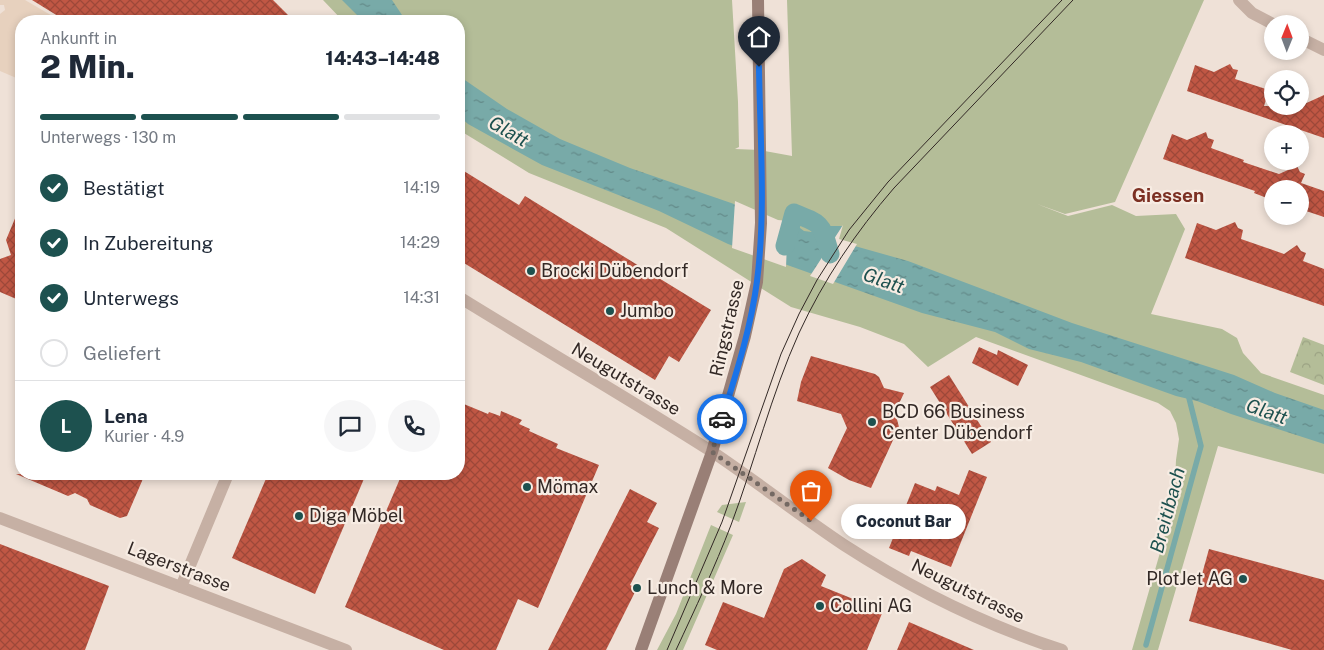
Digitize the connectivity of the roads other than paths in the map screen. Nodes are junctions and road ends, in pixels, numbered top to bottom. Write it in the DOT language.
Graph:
graph roads {
  1 [pos="758,0"];
  2 [pos="1239,0"];
  3 [pos="1264,19"];
  4 [pos="1309,42"];
  5 [pos="1324,50"];
  6 [pos="465,302"];
  7 [pos="712,452"];
  8 [pos="226,480"];
  9 [pos="0,518"];
  10 [pos="181,587"];
  11 [pos="346,650"];
  12 [pos="641,650"];
  13 [pos="1062,650"];
  1 -- 7 [label="main road, Ringstrasse"];
  2 -- 3 [label="street"];
  4 -- 5 [label="street"];
  6 -- 7 [label="street, Neugutstrasse"];
  7 -- 12 [label="main road, Ringstrasse"];
  7 -- 13 [label="street, Neugutstrasse"];
  8 -- 10 [label="street"];
  9 -- 10 [label="street, Lagerstrasse"];
  10 -- 11 [label="street, Lagerstrasse"];
}
